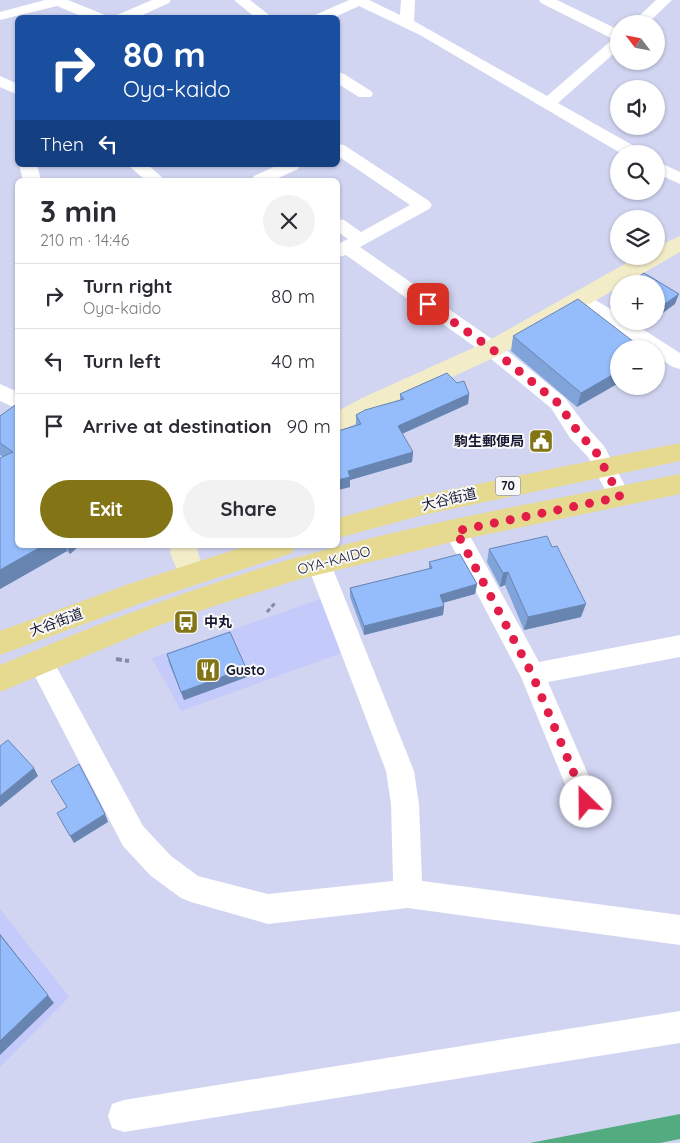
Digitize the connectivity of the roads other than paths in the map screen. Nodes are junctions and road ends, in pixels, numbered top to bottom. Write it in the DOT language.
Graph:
graph roads {
  1 [pos="164,0"];
  2 [pos="242,0"];
  3 [pos="408,0"];
  4 [pos="546,0"];
  5 [pos="665,0"];
  6 [pos="358,1"];
  7 [pos="93,15"];
  8 [pos="129,15"];
  9 [pos="262,15"];
  10 [pos="327,15"];
  11 [pos="648,15"];
  12 [pos="0,16"];
  13 [pos="407,24"];
  14 [pos="610,32"];
  15 [pos="610,49"];
  16 [pos="340,78"];
  17 [pos="0,81"];
  18 [pos="15,88"];
  19 [pos="365,94"];
  20 [pos="548,104"];
  21 [pos="619,145"];
  22 [pos="340,150"];
  23 [pos="140,167"];
  24 [pos="288,167"];
  25 [pos="665,171"];
  26 [pos="153,178"];
  27 [pos="269,178"];
  28 [pos="680,179"];
  29 [pos="340,228"];
  30 [pos="680,243"];
  31 [pos="348,246"];
  32 [pos="665,251"];
  33 [pos="640,265"];
  34 [pos="580,298"];
  35 [pos="492,349"];
  36 [pos="680,362"];
  37 [pos="0,391"];
  38 [pos="15,400"];
  39 [pos="340,421"];
  40 [pos="680,452"];
  41 [pos="604,467"];
  42 [pos="680,484"];
  43 [pos="620,497"];
  44 [pos="340,527"];
  45 [pos="456,531"];
  46 [pos="184,548"];
  47 [pos="273,548"];
  48 [pos="319,564"];
  49 [pos="192,574"];
  50 [pos="0,643"];
  51 [pos="680,646"];
  52 [pos="40,661"];
  53 [pos="532,674"];
  54 [pos="0,679"];
  55 [pos="586,802"];
  56 [pos="408,894"];
  57 [pos="680,930"];
  58 [pos="680,1027"];
  59 [pos="124,1116"];
  1 -- 8 [label="street"];
  2 -- 9 [label="street"];
  3 -- 13 [label="street"];
  4 -- 14 [label="street"];
  5 -- 11 [label="street"];
  6 -- 10 [label="street"];
  6 -- 13 [label="street"];
  7 -- 12 [label="street"];
  13 -- 20 [label="street"];
  15 -- 20 [label="street"];
  16 -- 19 [label="street"];
  17 -- 18 [label="street"];
  20 -- 21 [label="street"];
  22 -- 31 [label="street"];
  23 -- 26 [label="street"];
  24 -- 27 [label="street"];
  25 -- 28 [label="street"];
  29 -- 31 [label="street"];
  30 -- 32 [label="street"];
  31 -- 35 [label="street"];
  33 -- 34 [label="street"];
  34 -- 35 [label="street"];
  34 -- 36 [label="street"];
  35 -- 39 [label="street"];
  35 -- 41 [label="street"];
  37 -- 38 [label="street"];
  40 -- 41 [label="main road, 大谷街道 / 70"];
  41 -- 43 [label="street"];
  41 -- 44 [label="main road, 大谷街道 / 70"];
  42 -- 43 [label="main road, OYA-KAIDO"];
  43 -- 45 [label="main road, OYA-KAIDO"];
  45 -- 48 [label="main road, OYA-KAIDO"];
  45 -- 53 [label="street"];
  46 -- 49 [label="street"];
  47 -- 49 [label="main road, 大谷街道"];
  48 -- 52 [label="main road, OYA-KAIDO"];
  48 -- 56 [label="street"];
  49 -- 50 [label="main road, 大谷街道"];
  51 -- 53 [label="street"];
  52 -- 54 [label="main road, OYA-KAIDO"];
  52 -- 56 [label="street"];
  53 -- 55 [label="street"];
  56 -- 57 [label="street"];
  58 -- 59 [label="street"];
}
